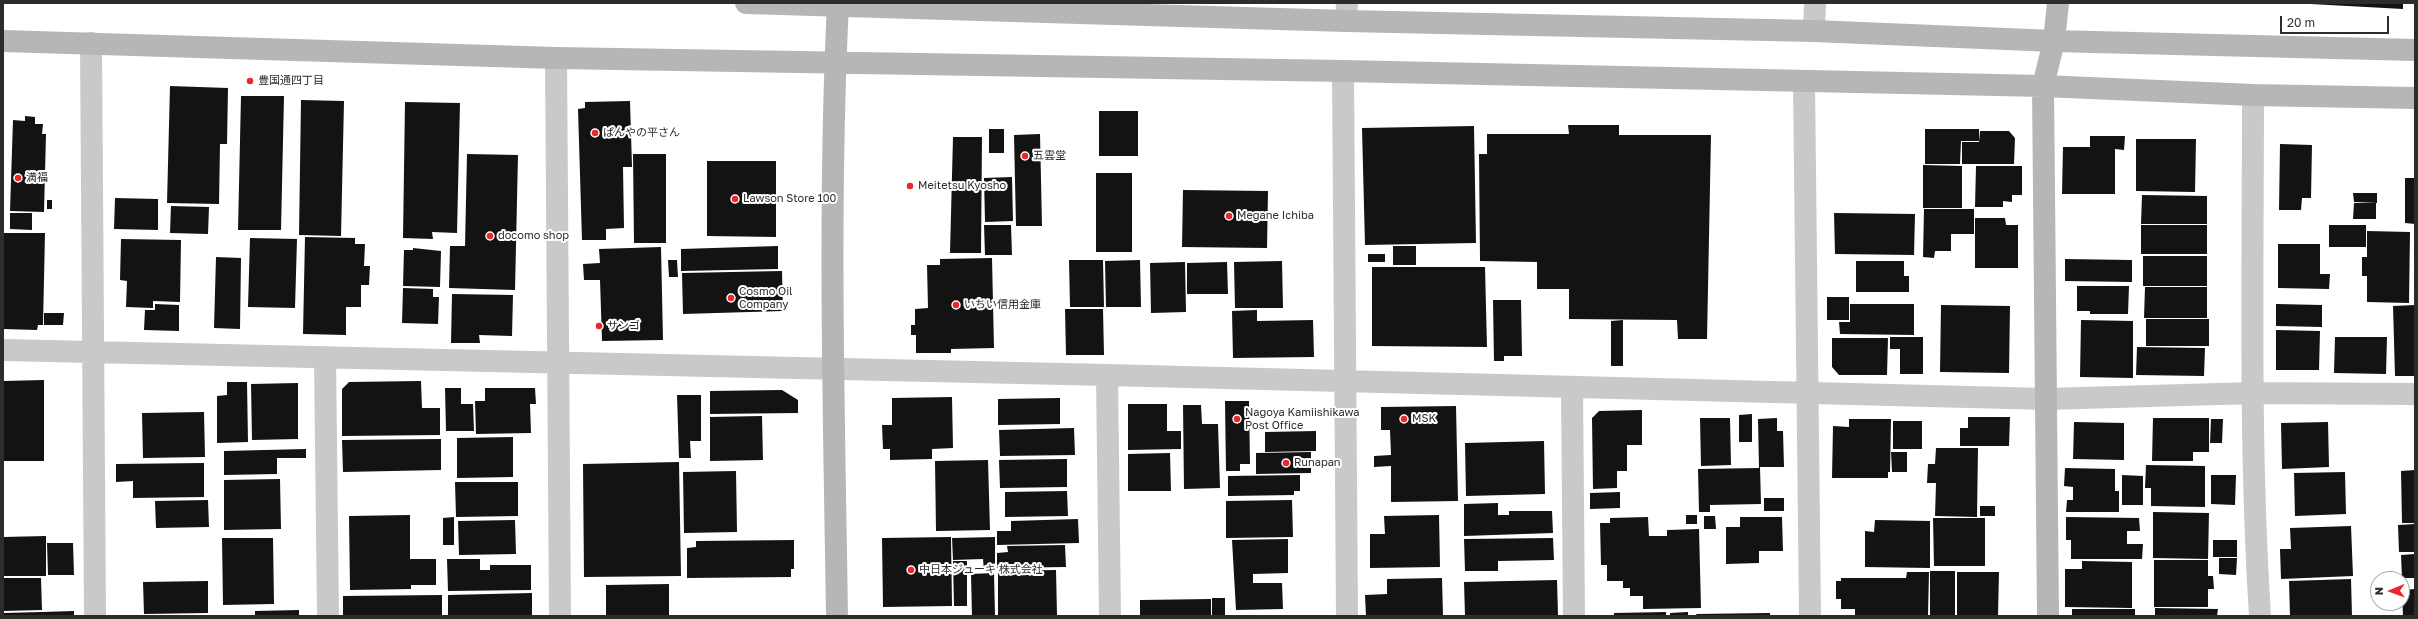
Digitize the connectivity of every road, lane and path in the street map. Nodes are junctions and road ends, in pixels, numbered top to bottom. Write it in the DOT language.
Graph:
graph roads {
  1 [pos="746,3"];
  2 [pos="1815,3"];
  3 [pos="2058,3"];
  4 [pos="838,4"];
  5 [pos="1346,12"];
  6 [pos="1814,31"];
  7 [pos="3,41"];
  8 [pos="2054,41"];
  9 [pos="91,43"];
  10 [pos="2415,50"];
  11 [pos="556,58"];
  12 [pos="835,61"];
  13 [pos="1343,71"];
  14 [pos="1804,82"];
  15 [pos="2043,86"];
  16 [pos="2253,95"];
  17 [pos="2415,98"];
  18 [pos="3,350"];
  19 [pos="93,352"];
  20 [pos="325,357"];
  21 [pos="558,362"];
  22 [pos="834,369"];
  23 [pos="1107,375"];
  24 [pos="1345,381"];
  25 [pos="1572,388"];
  26 [pos="2252,393"];
  27 [pos="1807,394"];
  28 [pos="2415,394"];
  29 [pos="2047,399"];
  30 [pos="95,616"];
  31 [pos="328,616"];
  32 [pos="560,616"];
  33 [pos="836,616"];
  34 [pos="1110,616"];
  35 [pos="1346,616"];
  36 [pos="1574,616"];
  37 [pos="1810,616"];
  38 [pos="2048,616"];
  39 [pos="2260,616"];
  1 -- 4 [label="street"];
  2 -- 6 [label="street"];
  3 -- 8 [label="street"];
  4 -- 5 [label="street"];
  4 -- 12 [label="street"];
  5 -- 6 [label="street"];
  6 -- 8 [label="street"];
  7 -- 9 [label="street"];
  8 -- 10 [label="street"];
  8 -- 15 [label="street"];
  9 -- 11 [label="street"];
  9 -- 19 [label="street"];
  11 -- 12 [label="street"];
  11 -- 21 [label="street"];
  12 -- 13 [label="street"];
  12 -- 22 [label="street"];
  13 -- 14 [label="street"];
  13 -- 24 [label="street"];
  14 -- 15 [label="street"];
  14 -- 27 [label="street"];
  15 -- 16 [label="street"];
  15 -- 29 [label="street"];
  16 -- 17 [label="street"];
  16 -- 26 [label="street"];
  18 -- 19 [label="street"];
  19 -- 20 [label="street"];
  19 -- 30 [label="street"];
  20 -- 21 [label="street"];
  20 -- 31 [label="street"];
  21 -- 22 [label="street"];
  21 -- 32 [label="street"];
  22 -- 23 [label="street"];
  22 -- 33 [label="street"];
  23 -- 24 [label="street"];
  23 -- 34 [label="street"];
  24 -- 25 [label="street"];
  24 -- 35 [label="street"];
  25 -- 27 [label="street"];
  25 -- 36 [label="street"];
  26 -- 28 [label="street"];
  26 -- 29 [label="street"];
  26 -- 39 [label="street"];
  27 -- 29 [label="street"];
  27 -- 37 [label="street"];
  29 -- 38 [label="street"];
}
